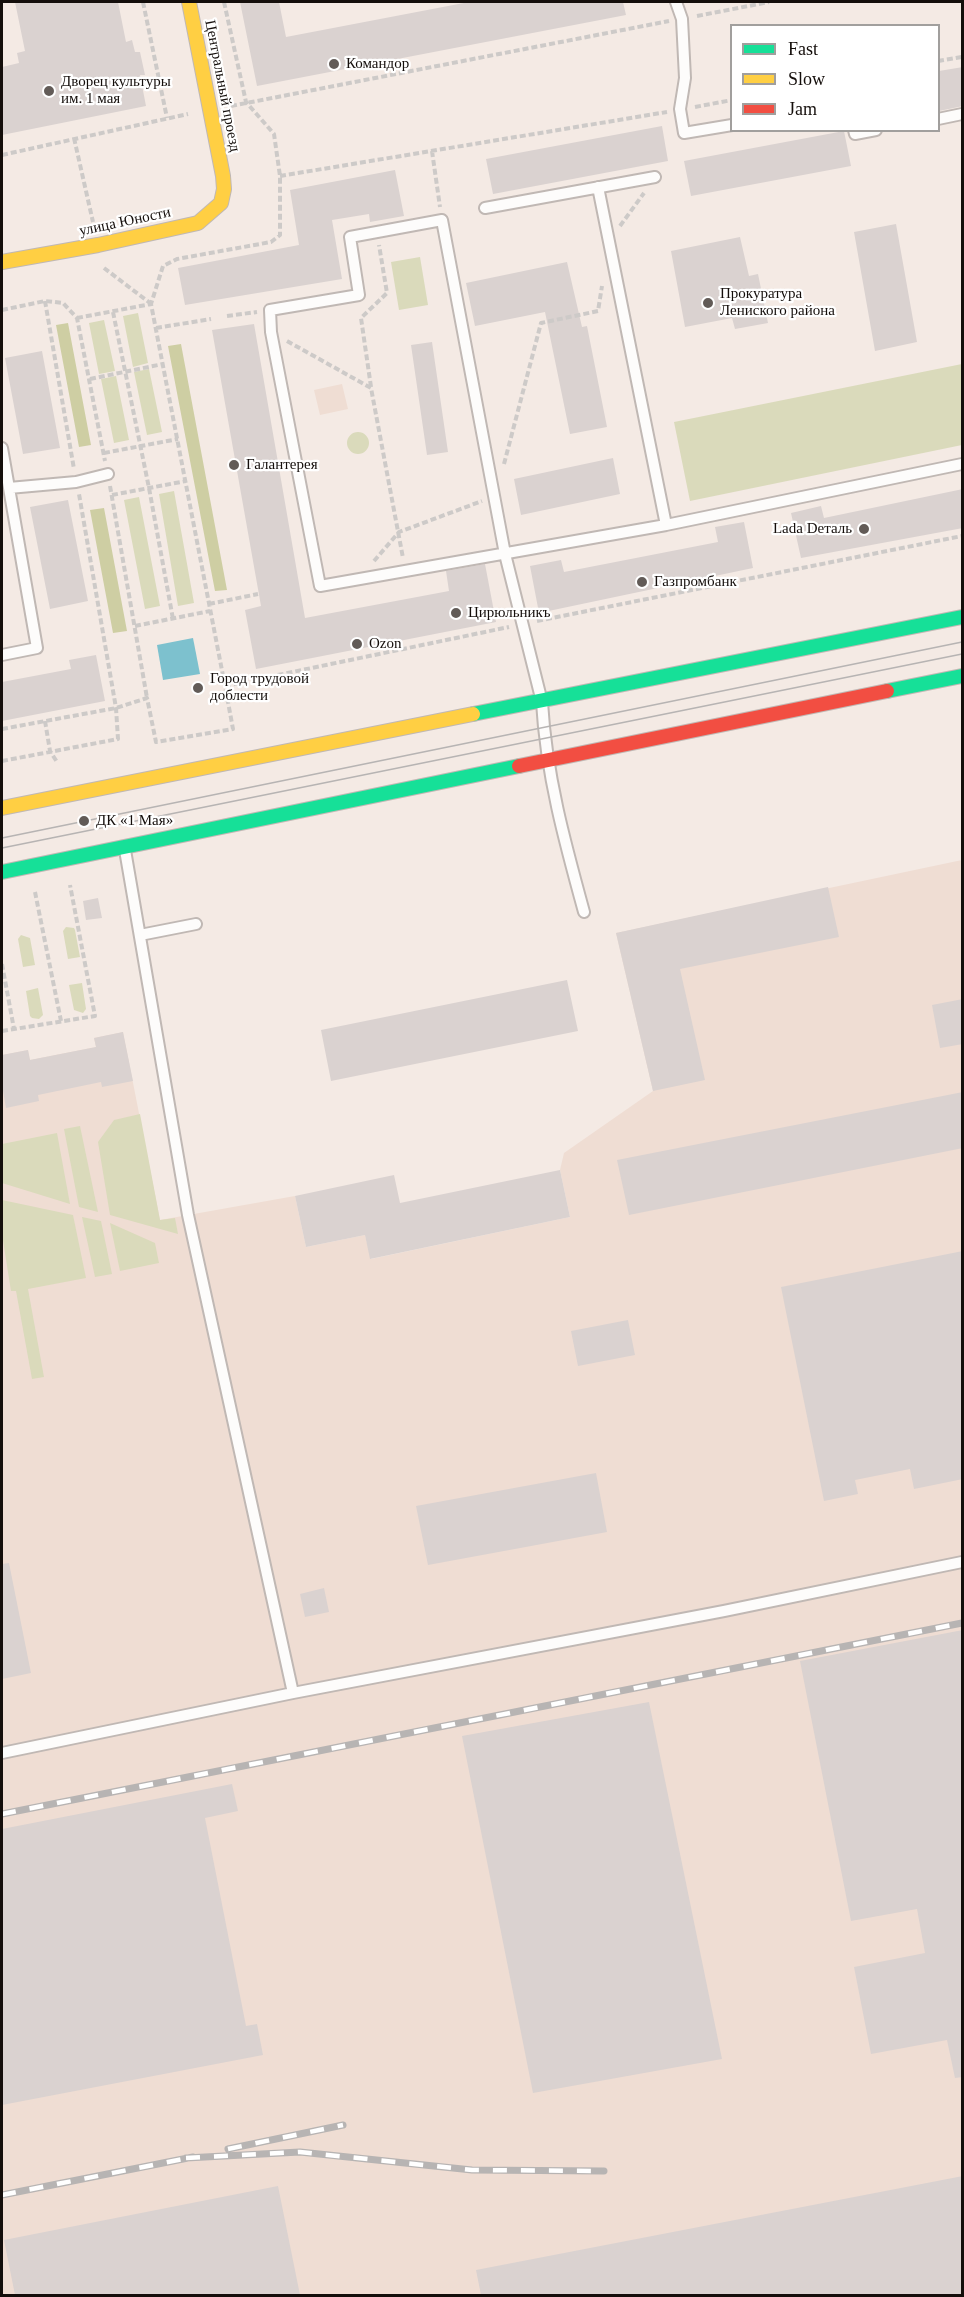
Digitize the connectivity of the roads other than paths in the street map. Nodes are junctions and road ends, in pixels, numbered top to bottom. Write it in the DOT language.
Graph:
graph roads {
  1 [pos="189,2"];
  2 [pos="676,2"];
  3 [pos="963,114"];
  4 [pos="940,118"];
  5 [pos="730,125"];
  6 [pos="854,132"];
  7 [pos="868,132"];
  8 [pos="223,176"];
  9 [pos="655,177"];
  10 [pos="598,187"];
  11 [pos="485,208"];
  12 [pos="2,262"];
  13 [pos="2,448"];
  14 [pos="963,464"];
  15 [pos="108,474"];
  16 [pos="9,488"];
  17 [pos="666,525"];
  18 [pos="505,554"];
  19 [pos="963,617"];
  20 [pos="2,656"];
  21 [pos="963,676"];
  22 [pos="542,702"];
  23 [pos="549,760"];
  24 [pos="2,808"];
  25 [pos="124,846"];
  26 [pos="2,872"];
  27 [pos="584,912"];
  28 [pos="196,924"];
  29 [pos="140,935"];
  30 [pos="963,1562"];
  31 [pos="293,1693"];
  32 [pos="2,1753"];
  1 -- 8 [label="main road, Центральный проезд"];
  2 -- 5 [label="lane"];
  3 -- 4 [label="lane"];
  6 -- 7 [label="lane"];
  8 -- 12 [label="main road, улица Юности"];
  9 -- 10 [label="lane"];
  10 -- 11 [label="lane"];
  10 -- 17 [label="lane"];
  13 -- 16 [label="lane"];
  14 -- 17 [label="lane"];
  15 -- 16 [label="lane"];
  16 -- 20 [label="lane"];
  17 -- 18 [label="lane"];
  18 -- 18 [label="lane"];
  18 -- 22 [label="lane"];
  19 -- 22 [label="main road"];
  21 -- 23 [label="main road"];
  22 -- 23 [label="lane"];
  22 -- 24 [label="main road"];
  23 -- 25 [label="main road"];
  23 -- 27 [label="lane"];
  25 -- 26 [label="main road"];
  25 -- 29 [label="lane"];
  28 -- 29 [label="lane"];
  29 -- 31 [label="lane"];
  30 -- 31 [label="lane"];
  31 -- 32 [label="lane"];
}
